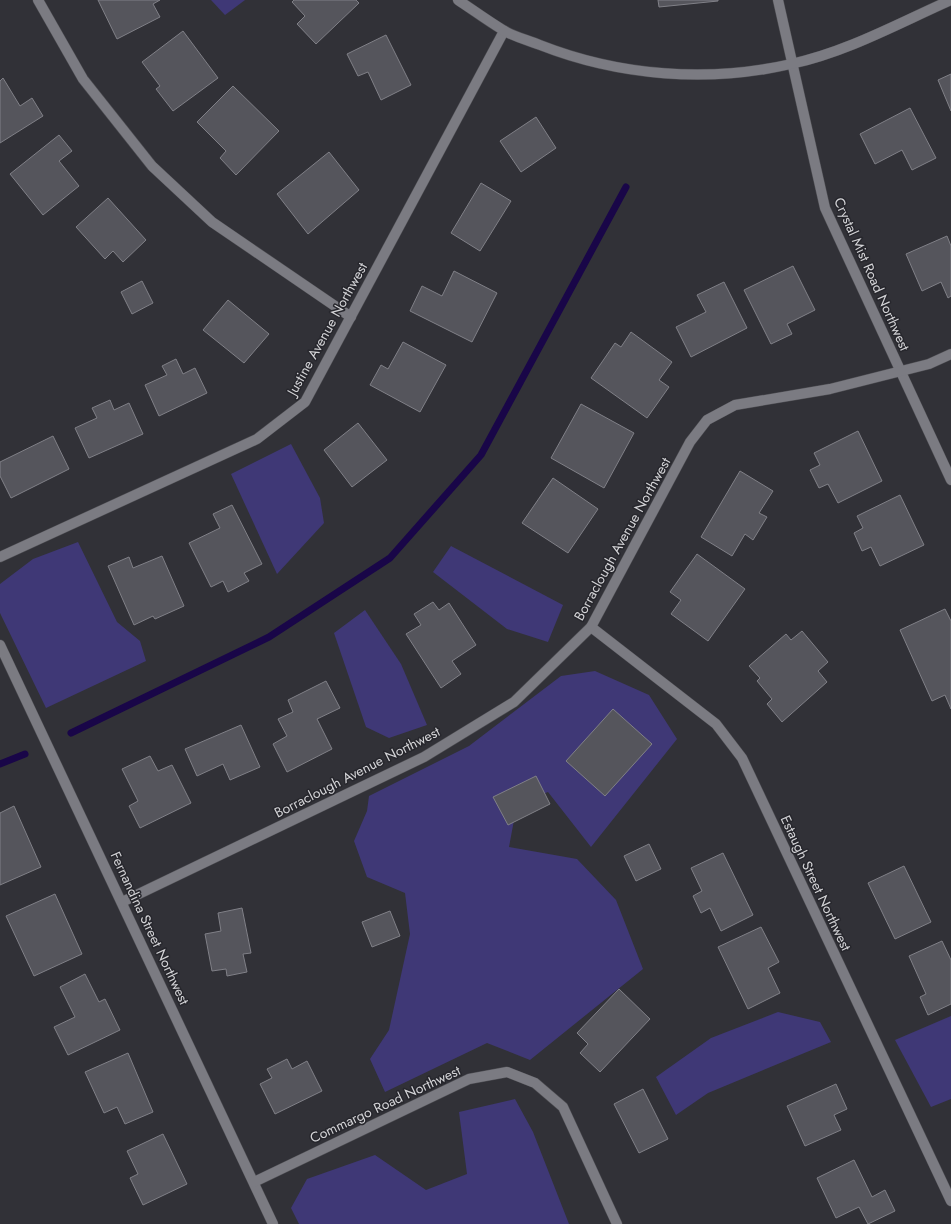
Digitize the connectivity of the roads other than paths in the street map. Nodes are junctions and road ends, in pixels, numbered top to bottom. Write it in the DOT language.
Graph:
graph roads {
  1 [pos="38,0"];
  2 [pos="458,0"];
  3 [pos="778,0"];
  4 [pos="951,0"];
  5 [pos="504,31"];
  6 [pos="792,64"];
  7 [pos="351,317"];
  8 [pos="951,354"];
  9 [pos="900,372"];
  10 [pos="951,480"];
  11 [pos="0,557"];
  12 [pos="592,627"];
  13 [pos="0,645"];
  14 [pos="122,902"];
  15 [pos="254,1182"];
  16 [pos="951,1201"];
  17 [pos="274,1224"];
  18 [pos="617,1224"];
  1 -- 7 [label="street"];
  2 -- 5 [label="street"];
  3 -- 6 [label="street, Crystal Mist Road Northwest"];
  4 -- 6 [label="street"];
  5 -- 6 [label="street"];
  5 -- 7 [label="street, Justine Avenue Northwest"];
  6 -- 9 [label="street, Crystal Mist Road Northwest"];
  7 -- 11 [label="street, Justine Avenue Northwest"];
  8 -- 9 [label="street, Borraclough Avenue Northwest"];
  9 -- 10 [label="street, Crystal Mist Road Northwest"];
  9 -- 12 [label="street, Borraclough Avenue Northwest"];
  12 -- 14 [label="street, Borraclough Avenue Northwest"];
  12 -- 16 [label="street, Estaugh Street Northwest"];
  13 -- 14 [label="street, Fernandina Street Northwest"];
  14 -- 15 [label="street, Fernandina Street Northwest"];
  15 -- 17 [label="street, Fernandina Street Northwest"];
  15 -- 18 [label="street, Commargo Road Northwest"];
}
